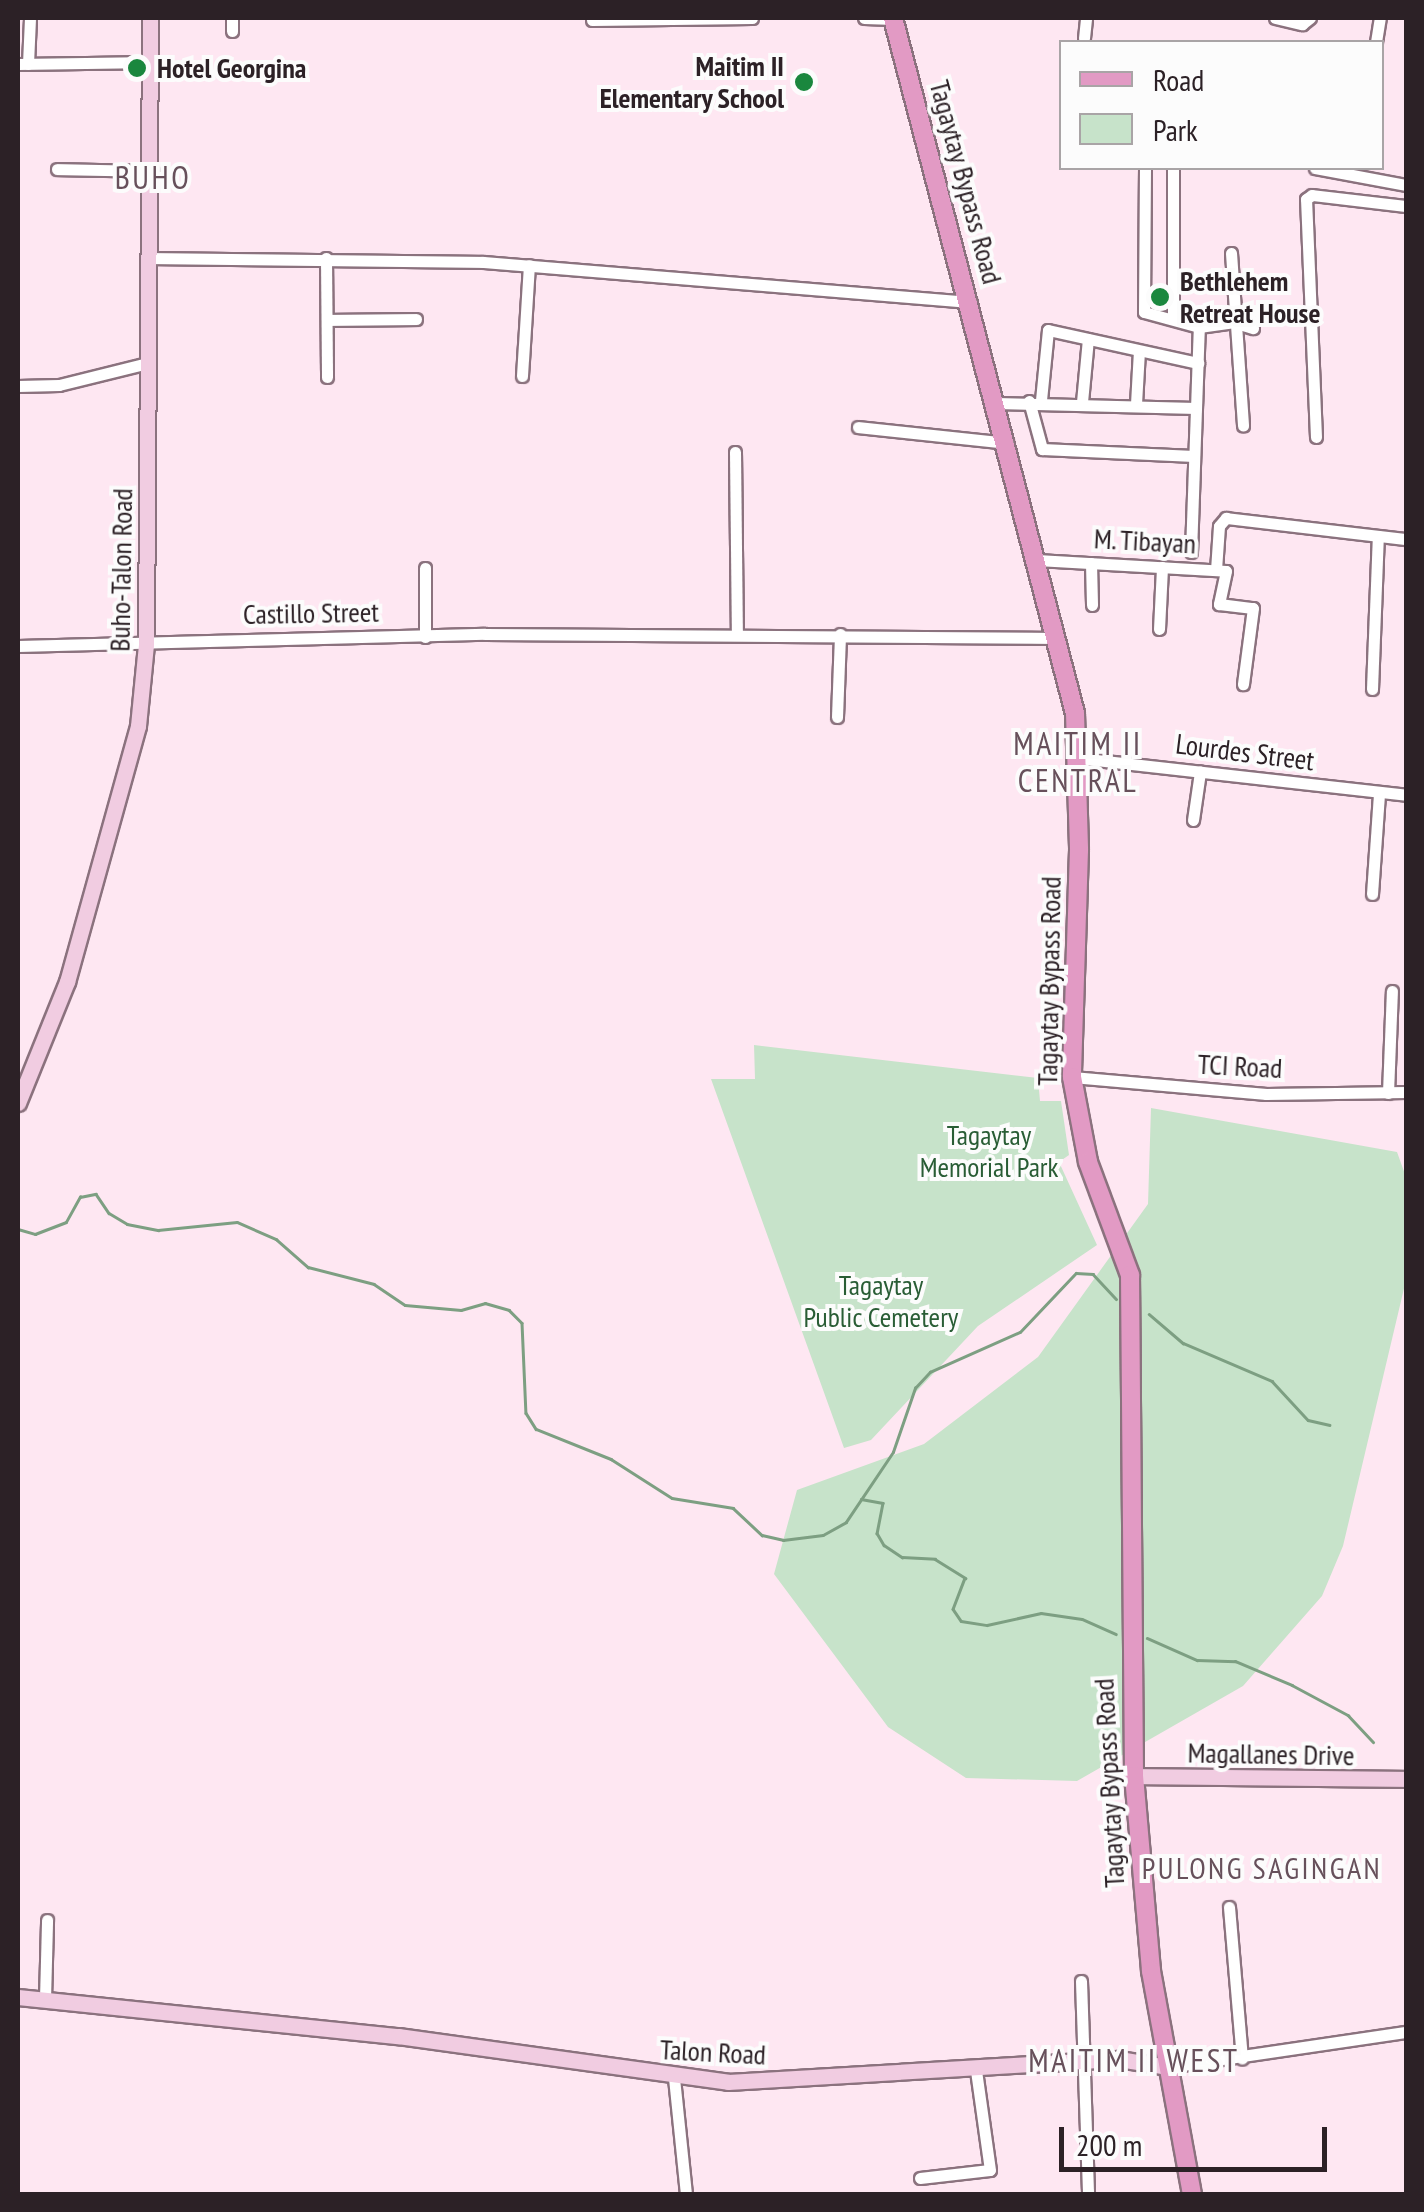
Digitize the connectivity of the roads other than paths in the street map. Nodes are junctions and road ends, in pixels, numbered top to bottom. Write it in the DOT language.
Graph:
graph roads {
  1 [pos="30,18"];
  2 [pos="150,18"];
  3 [pos="752,18"];
  4 [pos="864,18"];
  5 [pos="894,18"];
  6 [pos="1086,18"];
  7 [pos="1275,18"];
  8 [pos="1310,18"];
  9 [pos="592,20"];
  10 [pos="1084,38"];
  11 [pos="153,62"];
  12 [pos="22,64"];
  13 [pos="58,168"];
  14 [pos="1145,170"];
  15 [pos="1174,170"];
  16 [pos="1341,170"];
  17 [pos="153,171"];
  18 [pos="1406,185"];
  19 [pos="1406,206"];
  20 [pos="1231,253"];
  21 [pos="151,258"];
  22 [pos="326,258"];
  23 [pos="529,265"];
  24 [pos="970,302"];
  25 [pos="1172,316"];
  26 [pos="416,319"];
  27 [pos="327,320"];
  28 [pos="1233,322"];
  29 [pos="1199,327"];
  30 [pos="1252,328"];
  31 [pos="1088,339"];
  32 [pos="1139,351"];
  33 [pos="148,363"];
  34 [pos="1198,364"];
  35 [pos="522,376"];
  36 [pos="328,377"];
  37 [pos="18,386"];
  38 [pos="1035,401"];
  39 [pos="1082,402"];
  40 [pos="996,403"];
  41 [pos="1136,404"];
  42 [pos="1196,408"];
  43 [pos="1243,426"];
  44 [pos="858,428"];
  45 [pos="1316,437"];
  46 [pos="1007,443"];
  47 [pos="735,452"];
  48 [pos="1194,456"];
  49 [pos="1378,536"];
  50 [pos="1406,539"];
  51 [pos="1191,552"];
  52 [pos="1037,560"];
  53 [pos="1091,562"];
  54 [pos="1162,567"];
  55 [pos="426,568"];
  56 [pos="1216,570"];
  57 [pos="1092,605"];
  58 [pos="1159,629"];
  59 [pos="736,634"];
  60 [pos="840,634"];
  61 [pos="425,637"];
  62 [pos="1057,638"];
  63 [pos="146,644"];
  64 [pos="18,646"];
  65 [pos="1243,684"];
  66 [pos="1372,689"];
  67 [pos="837,717"];
  68 [pos="1078,758"];
  69 [pos="1200,772"];
  70 [pos="1379,793"];
  71 [pos="1406,794"];
  72 [pos="1193,820"];
  73 [pos="1372,894"];
  74 [pos="1392,991"];
  75 [pos="1072,1077"];
  76 [pos="1406,1092"];
  77 [pos="1388,1093"];
  78 [pos="18,1103"];
  79 [pos="1134,1776"];
  80 [pos="1406,1780"];
  81 [pos="1230,1907"];
  82 [pos="47,1920"];
  83 [pos="1081,1981"];
  84 [pos="18,1997"];
  85 [pos="45,1999"];
  86 [pos="1406,2032"];
  87 [pos="1242,2058"];
  88 [pos="1084,2062"];
  89 [pos="1168,2067"];
  90 [pos="976,2070"];
  91 [pos="674,2078"];
  92 [pos="920,2178"];
  93 [pos="686,2194"];
  94 [pos="1088,2194"];
  95 [pos="1192,2194"];
  1 -- 12 [label="street"];
  2 -- 11 [label="street, Buho-Talon Road"];
  3 -- 9 [label="street"];
  4 -- 5 [label="street"];
  5 -- 24 [label="main road, Tagaytay Bypass Road"];
  6 -- 10 [label="street"];
  7 -- 8 [label="street"];
  11 -- 12 [label="street"];
  11 -- 17 [label="street, Buho-Talon Road"];
  13 -- 17 [label="street"];
  14 -- 25 [label="street"];
  15 -- 25 [label="street"];
  16 -- 18 [label="street"];
  17 -- 21 [label="street, Buho-Talon Road"];
  19 -- 45 [label="street"];
  20 -- 28 [label="street"];
  21 -- 22 [label="street"];
  21 -- 33 [label="street, Buho-Talon Road"];
  22 -- 23 [label="street"];
  22 -- 27 [label="street"];
  23 -- 24 [label="street"];
  23 -- 35 [label="street"];
  24 -- 40 [label="main road, Tagaytay Bypass Road"];
  25 -- 29 [label="street"];
  26 -- 27 [label="street"];
  27 -- 36 [label="street"];
  28 -- 29 [label="street"];
  28 -- 30 [label="street"];
  28 -- 43 [label="street"];
  29 -- 34 [label="street"];
  31 -- 32 [label="street"];
  31 -- 38 [label="street"];
  31 -- 39 [label="street"];
  32 -- 34 [label="street"];
  32 -- 41 [label="street"];
  33 -- 37 [label="street"];
  33 -- 63 [label="street, Buho-Talon Road"];
  34 -- 42 [label="street"];
  38 -- 39 [label="street"];
  38 -- 40 [label="street"];
  38 -- 48 [label="street"];
  39 -- 41 [label="street"];
  40 -- 46 [label="main road, Tagaytay Bypass Road"];
  41 -- 42 [label="street"];
  42 -- 48 [label="street"];
  44 -- 46 [label="street"];
  46 -- 52 [label="main road, Tagaytay Bypass Road"];
  47 -- 59 [label="street"];
  48 -- 51 [label="street"];
  49 -- 50 [label="street"];
  49 -- 56 [label="street"];
  49 -- 66 [label="street"];
  52 -- 53 [label="street, M. Tibayan"];
  52 -- 62 [label="main road, Tagaytay Bypass Road"];
  53 -- 54 [label="street, M. Tibayan"];
  53 -- 57 [label="street"];
  54 -- 56 [label="street, M. Tibayan"];
  54 -- 58 [label="street"];
  55 -- 61 [label="street"];
  56 -- 65 [label="street, M. Tibayan"];
  59 -- 60 [label="street, Castillo Street"];
  59 -- 61 [label="street, Castillo Street"];
  60 -- 62 [label="street, Castillo Street"];
  60 -- 67 [label="street"];
  61 -- 63 [label="street, Castillo Street"];
  62 -- 68 [label="main road, Tagaytay Bypass Road"];
  63 -- 64 [label="street, Castillo Street"];
  63 -- 78 [label="street, Buho-Talon Road"];
  68 -- 69 [label="street, Lourdes Street"];
  68 -- 75 [label="main road, Tagaytay Bypass Road"];
  69 -- 70 [label="street, Lourdes Street"];
  69 -- 72 [label="street"];
  70 -- 71 [label="street, Lourdes Street"];
  70 -- 73 [label="street"];
  74 -- 77 [label="street"];
  75 -- 77 [label="street, TCI Road"];
  75 -- 79 [label="main road, Tagaytay Bypass Road"];
  76 -- 77 [label="street, TCI Road"];
  79 -- 80 [label="street, Magallanes Drive"];
  79 -- 89 [label="main road, Tagaytay Bypass Road"];
  81 -- 87 [label="street"];
  82 -- 85 [label="street"];
  83 -- 88 [label="street"];
  84 -- 85 [label="street, Talon Road"];
  85 -- 91 [label="street, Talon Road"];
  86 -- 87 [label="street, Talon Road"];
  87 -- 89 [label="street, Talon Road"];
  88 -- 89 [label="street, Talon Road"];
  88 -- 90 [label="street, Talon Road"];
  88 -- 94 [label="street"];
  89 -- 95 [label="main road, Tagaytay Bypass Road"];
  90 -- 91 [label="street, Talon Road"];
  90 -- 92 [label="street"];
  91 -- 93 [label="street"];
}
